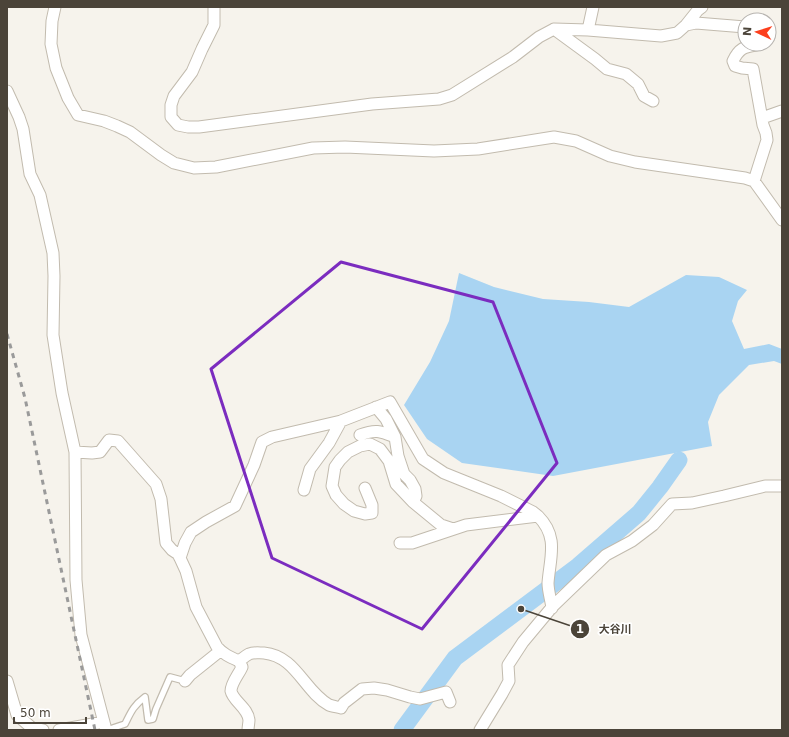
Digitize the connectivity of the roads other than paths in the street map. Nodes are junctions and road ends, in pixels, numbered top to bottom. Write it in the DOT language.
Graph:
graph roads {
  1 [pos="55,7"];
  2 [pos="214,7"];
  3 [pos="593,7"];
  4 [pos="702,7"];
  5 [pos="686,26"];
  6 [pos="737,26"];
  7 [pos="554,29"];
  8 [pos="588,30"];
  9 [pos="738,52"];
  10 [pos="7,92"];
  11 [pos="653,101"];
  12 [pos="782,111"];
  13 [pos="762,118"];
  14 [pos="754,181"];
  15 [pos="782,220"];
  16 [pos="376,407"];
  17 [pos="342,421"];
  18 [pos="360,435"];
  19 [pos="395,436"];
  20 [pos="75,452"];
  21 [pos="782,486"];
  22 [pos="365,488"];
  23 [pos="304,490"];
  24 [pos="413,502"];
  25 [pos="538,516"];
  26 [pos="453,529"];
  27 [pos="400,543"];
  28 [pos="180,558"];
  29 [pos="552,608"];
  30 [pos="220,651"];
  31 [pos="239,661"];
  32 [pos="185,681"];
  33 [pos="7,682"];
  34 [pos="450,702"];
  35 [pos="106,727"];
  36 [pos="43,730"];
  37 [pos="59,730"];
  38 [pos="248,730"];
  39 [pos="480,730"];
  1 -- 14 [label="street"];
  2 -- 7 [label="street"];
  3 -- 8 [label="street"];
  4 -- 5 [label="street"];
  5 -- 6 [label="street"];
  5 -- 8 [label="street"];
  7 -- 8 [label="street"];
  7 -- 11 [label="street"];
  9 -- 13 [label="street"];
  10 -- 20 [label="street"];
  12 -- 13 [label="street"];
  13 -- 14 [label="street"];
  14 -- 15 [label="street"];
  16 -- 17 [label="street"];
  16 -- 19 [label="street"];
  16 -- 25 [label="street"];
  17 -- 23 [label="street"];
  17 -- 28 [label="street"];
  18 -- 19 [label="street"];
  19 -- 24 [label="street"];
  20 -- 28 [label="street"];
  20 -- 35 [label="street"];
  21 -- 29 [label="street"];
  22 -- 24 [label="street"];
  24 -- 26 [label="street"];
  25 -- 26 [label="street"];
  25 -- 29 [label="street"];
  26 -- 27 [label="street"];
  28 -- 30 [label="street"];
  29 -- 39 [label="street"];
  30 -- 31 [label="street"];
  30 -- 32 [label="street"];
  31 -- 34 [label="street"];
  31 -- 38 [label="street"];
  32 -- 35 [label="lane"];
  33 -- 36 [label="street"];
  35 -- 37 [label="street"];
}
